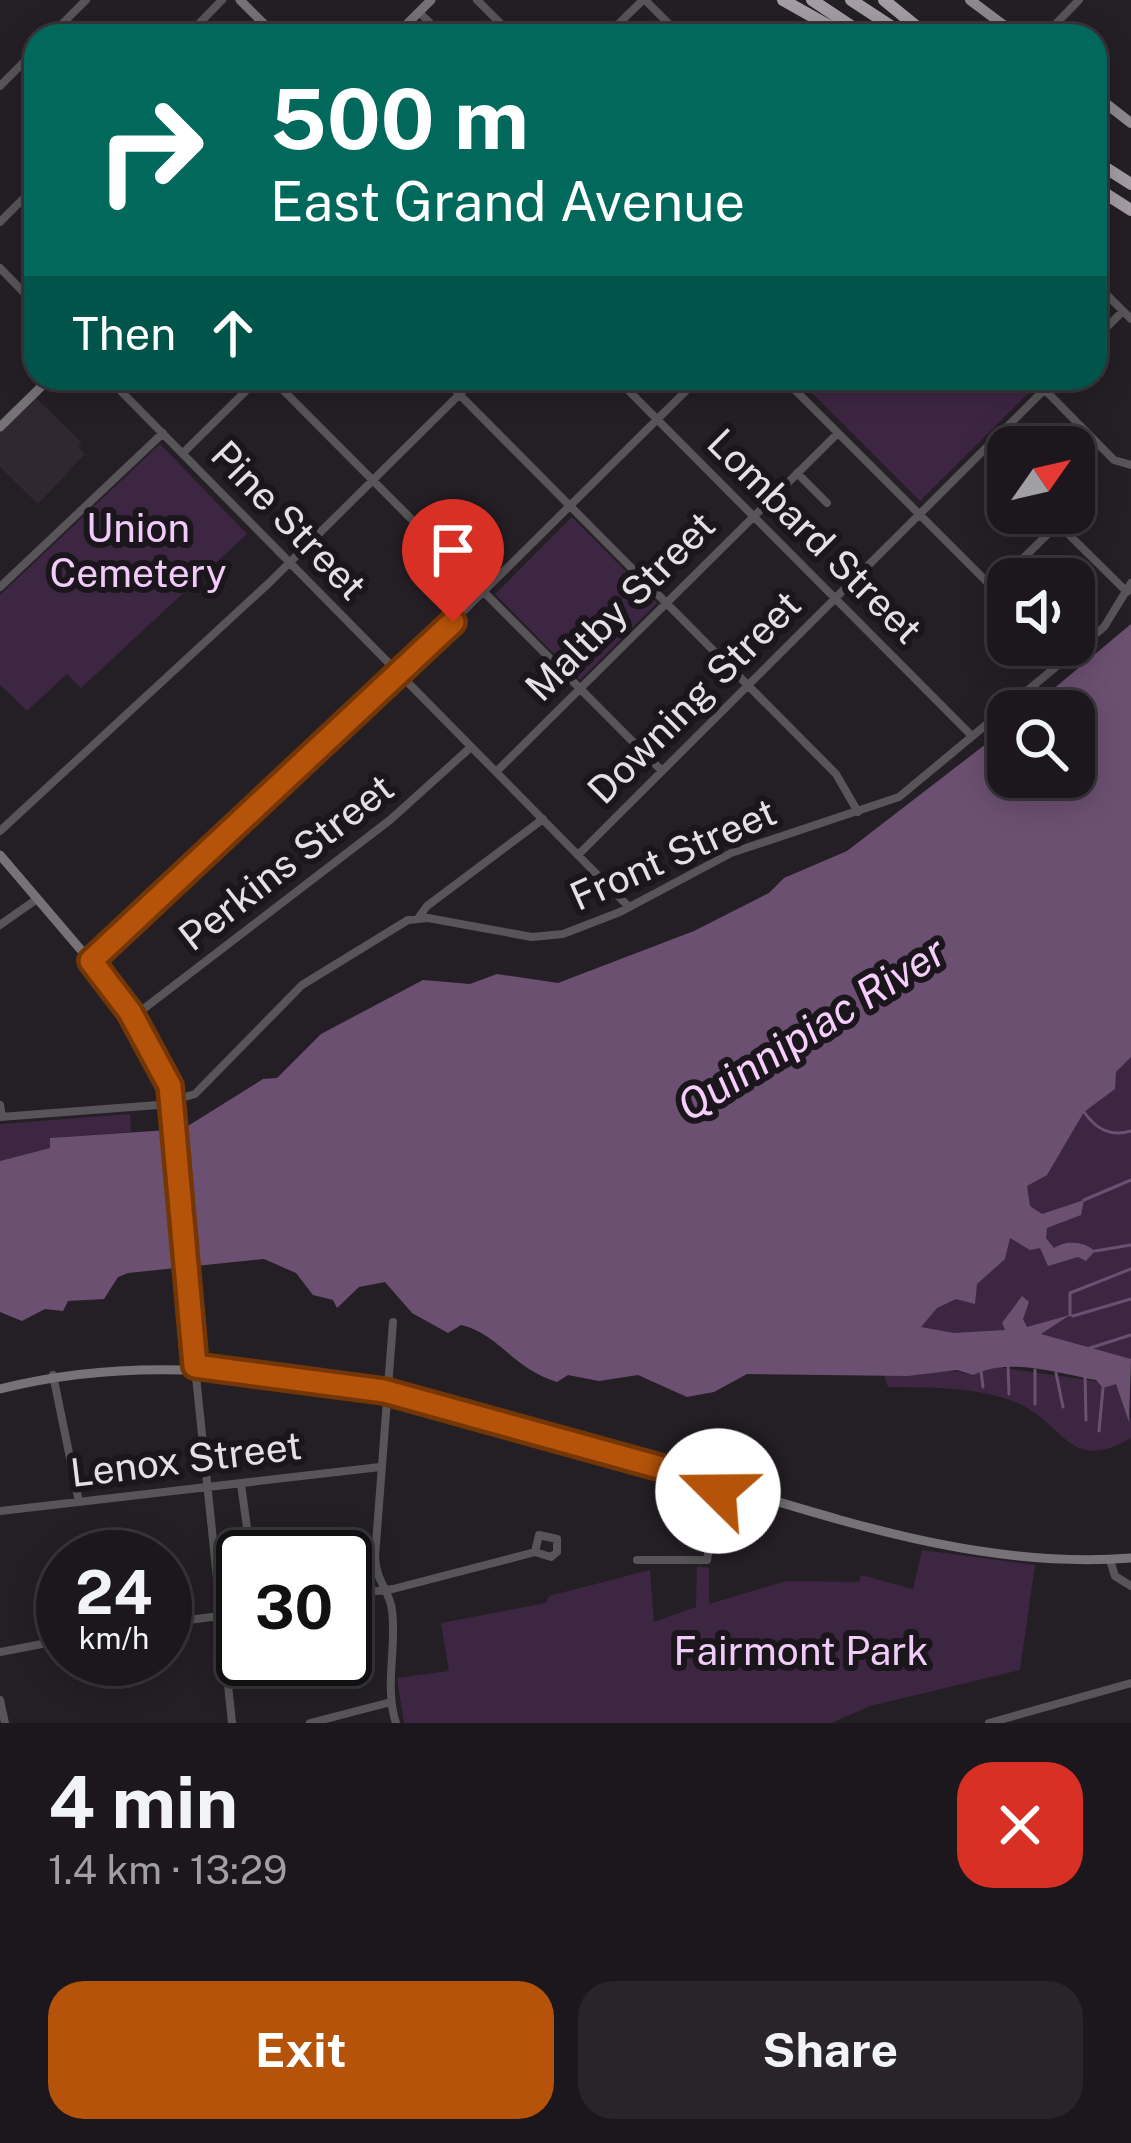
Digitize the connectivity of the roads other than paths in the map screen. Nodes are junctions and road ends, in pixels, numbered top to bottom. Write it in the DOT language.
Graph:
graph roads {
  1 [pos="86,0"];
  2 [pos="222,0"];
  3 [pos="240,0"];
  4 [pos="430,0"];
  5 [pos="477,0"];
  6 [pos="644,0"];
  7 [pos="783,0"];
  8 [pos="812,0"];
  9 [pos="851,0"];
  10 [pos="884,0"];
  11 [pos="970,0"];
  12 [pos="1079,0"];
  13 [pos="419,12"];
  14 [pos="62,24"];
  15 [pos="199,24"];
  16 [pos="264,24"];
  17 [pos="407,24"];
  18 [pos="430,24"];
  19 [pos="501,24"];
  20 [pos="619,24"];
  21 [pos="669,24"];
  22 [pos="826,24"];
  23 [pos="848,24"];
  24 [pos="888,24"];
  25 [pos="913,24"];
  26 [pos="1002,24"];
  27 [pos="1056,24"];
  28 [pos="24,62"];
  29 [pos="0,86"];
  30 [pos="1107,104"];
  31 [pos="1131,123"];
  32 [pos="24,198"];
  33 [pos="0,222"];
  34 [pos="0,268"];
  35 [pos="24,293"];
  36 [pos="1107,295"];
  37 [pos="1123,311"];
  38 [pos="1131,320"];
  39 [pos="1107,327"];
  40 [pos="38,390"];
  41 [pos="120,390"];
  42 [pos="247,390"];
  43 [pos="283,390"];
  44 [pos="456,390"];
  45 [pos="464,390"];
  46 [pos="628,390"];
  47 [pos="687,390"];
  48 [pos="795,390"];
  49 [pos="1045,390"];
  50 [pos="460,394"];
  51 [pos="657,420"];
  52 [pos="0,427"];
  53 [pos="838,433"];
  54 [pos="164,434"];
  55 [pos="984,450"];
  56 [pos="182,453"];
  57 [pos="987,453"];
  58 [pos="1131,465"];
  59 [pos="797,473"];
  60 [pos="373,480"];
  61 [pos="827,503"];
  62 [pos="570,506"];
  63 [pos="918,514"];
  64 [pos="753,516"];
  65 [pos="1048,534"];
  66 [pos="1069,534"];
  67 [pos="1023,558"];
  68 [pos="289,564"];
  69 [pos="987,582"];
  70 [pos="0,587"];
  71 [pos="1129,587"];
  72 [pos="484,592"];
  73 [pos="835,598"];
  74 [pos="666,602"];
  75 [pos="1095,634"];
  76 [pos="1054,666"];
  77 [pos="398,675"];
  78 [pos="748,686"];
  79 [pos="580,688"];
  80 [pos="972,736"];
  81 [pos="471,747"];
  82 [pos="662,770"];
  83 [pos="496,772"];
  84 [pos="858,812"];
  85 [pos="543,819"];
  86 [pos="0,831"];
  87 [pos="0,855"];
  88 [pos="578,855"];
  89 [pos="37,898"];
  90 [pos="629,907"];
  91 [pos="419,917"];
  92 [pos="0,925"];
  93 [pos="91,961"];
  94 [pos="133,1017"];
  95 [pos="172,1101"];
  96 [pos="0,1105"];
  97 [pos="1,1117"];
  98 [pos="393,1322"];
  99 [pos="195,1366"];
  100 [pos="53,1376"];
  101 [pos="0,1389"];
  102 [pos="384,1394"];
  103 [pos="380,1467"];
  104 [pos="241,1484"];
  105 [pos="720,1484"];
  106 [pos="205,1487"];
  107 [pos="79,1502"];
  108 [pos="0,1511"];
  109 [pos="247,1530"];
  110 [pos="536,1552"];
  111 [pos="1131,1558"];
  112 [pos="637,1560"];
  113 [pos="1110,1560"];
  114 [pos="216,1576"];
  115 [pos="1131,1586"];
  116 [pos="382,1590"];
  117 [pos="372,1591"];
  118 [pos="36,1645"];
  119 [pos="0,1652"];
  120 [pos="1131,1683"];
  121 [pos="228,1686"];
  122 [pos="0,1700"];
  123 [pos="391,1702"];
  124 [pos="5,1723"];
  125 [pos="232,1723"];
  126 [pos="310,1723"];
  127 [pos="396,1723"];
  128 [pos="989,1723"];
  1 -- 14 [label="street"];
  2 -- 15 [label="street"];
  3 -- 16 [label="main road"];
  4 -- 13 [label="main road"];
  5 -- 19 [label="street"];
  6 -- 20 [label="street"];
  6 -- 21 [label="street"];
  7 -- 22 [label="highway"];
  8 -- 23 [label="highway"];
  9 -- 24 [label="highway"];
  10 -- 25 [label="highway"];
  11 -- 26 [label="main road"];
  12 -- 27 [label="street"];
  13 -- 17 [label="main road"];
  13 -- 18 [label="street"];
  28 -- 29 [label="street"];
  30 -- 31 [label="main road"];
  32 -- 33 [label="street"];
  34 -- 35 [label="street"];
  36 -- 37 [label="street"];
  37 -- 38 [label="street"];
  37 -- 39 [label="street"];
  40 -- 52 [label="main road"];
  41 -- 54 [label="street, Pine Street"];
  42 -- 56 [label="street"];
  43 -- 60 [label="street"];
  44 -- 50 [label="street"];
  45 -- 50 [label="street"];
  46 -- 51 [label="street, Lombard Street"];
  47 -- 51 [label="street"];
  48 -- 53 [label="street"];
  49 -- 55 [label="street, Downing Street"];
  49 -- 58 [label="street"];
  50 -- 60 [label="street"];
  50 -- 62 [label="street"];
  51 -- 62 [label="street"];
  51 -- 64 [label="street, Lombard Street"];
  53 -- 59 [label="street, Maltby Street"];
  53 -- 63 [label="street"];
  54 -- 56 [label="street, Pine Street"];
  54 -- 70 [label="street"];
  55 -- 57 [label="street"];
  55 -- 63 [label="street, Downing Street"];
  56 -- 68 [label="street, Pine Street"];
  59 -- 61 [label="street"];
  59 -- 64 [label="street, Maltby Street"];
  60 -- 68 [label="street"];
  60 -- 72 [label="street"];
  62 -- 72 [label="street"];
  62 -- 74 [label="street"];
  63 -- 69 [label="street"];
  63 -- 73 [label="street, Downing Street"];
  64 -- 73 [label="street, Lombard Street"];
  64 -- 74 [label="street, Maltby Street"];
  65 -- 67 [label="street"];
  66 -- 71 [label="street"];
  68 -- 77 [label="street, Pine Street"];
  68 -- 86 [label="street"];
  71 -- 75 [label="street, Front Street"];
  72 -- 77 [label="street"];
  72 -- 79 [label="street"];
  73 -- 78 [label="street, Downing Street"];
  73 -- 80 [label="street, Lombard Street"];
  74 -- 78 [label="street"];
  74 -- 79 [label="street, Maltby Street"];
  76 -- 80 [label="street, Front Street"];
  77 -- 81 [label="street, Pine Street"];
  77 -- 93 [label="street"];
  78 -- 82 [label="street, Downing Street"];
  78 -- 84 [label="street"];
  79 -- 82 [label="street"];
  79 -- 83 [label="street, Maltby Street"];
  80 -- 84 [label="street, Front Street"];
  81 -- 83 [label="street, Pine Street"];
  81 -- 94 [label="street, Perkins Street"];
  82 -- 88 [label="street, Downing Street"];
  83 -- 85 [label="street, Pine Street"];
  84 -- 90 [label="street, Front Street"];
  85 -- 88 [label="street, Pine Street"];
  85 -- 91 [label="street"];
  87 -- 89 [label="main road"];
  88 -- 90 [label="street, Pine Street"];
  89 -- 92 [label="street"];
  89 -- 93 [label="main road"];
  90 -- 91 [label="street, Front Street"];
  91 -- 95 [label="street"];
  93 -- 94 [label="main road"];
  94 -- 95 [label="main road"];
  95 -- 97 [label="street"];
  95 -- 99 [label="main road"];
  96 -- 97 [label="street"];
  98 -- 102 [label="street"];
  99 -- 100 [label="main road"];
  99 -- 102 [label="main road"];
  99 -- 106 [label="street"];
  100 -- 101 [label="main road"];
  100 -- 107 [label="street"];
  102 -- 103 [label="street"];
  102 -- 105 [label="main road"];
  103 -- 104 [label="street, Lenox Street"];
  103 -- 116 [label="street"];
  104 -- 106 [label="street, Lenox Street"];
  104 -- 109 [label="street"];
  105 -- 112 [label="street"];
  105 -- 113 [label="main road"];
  106 -- 107 [label="street, Lenox Street"];
  106 -- 114 [label="street"];
  107 -- 108 [label="street, Lenox Street"];
  110 -- 116 [label="street"];
  111 -- 113 [label="main road"];
  113 -- 115 [label="street"];
  116 -- 117 [label="street"];
  116 -- 123 [label="street"];
  118 -- 119 [label="street"];
  120 -- 128 [label="street"];
  121 -- 125 [label="street"];
  122 -- 124 [label="street"];
  123 -- 126 [label="street"];
  123 -- 127 [label="street"];
}
